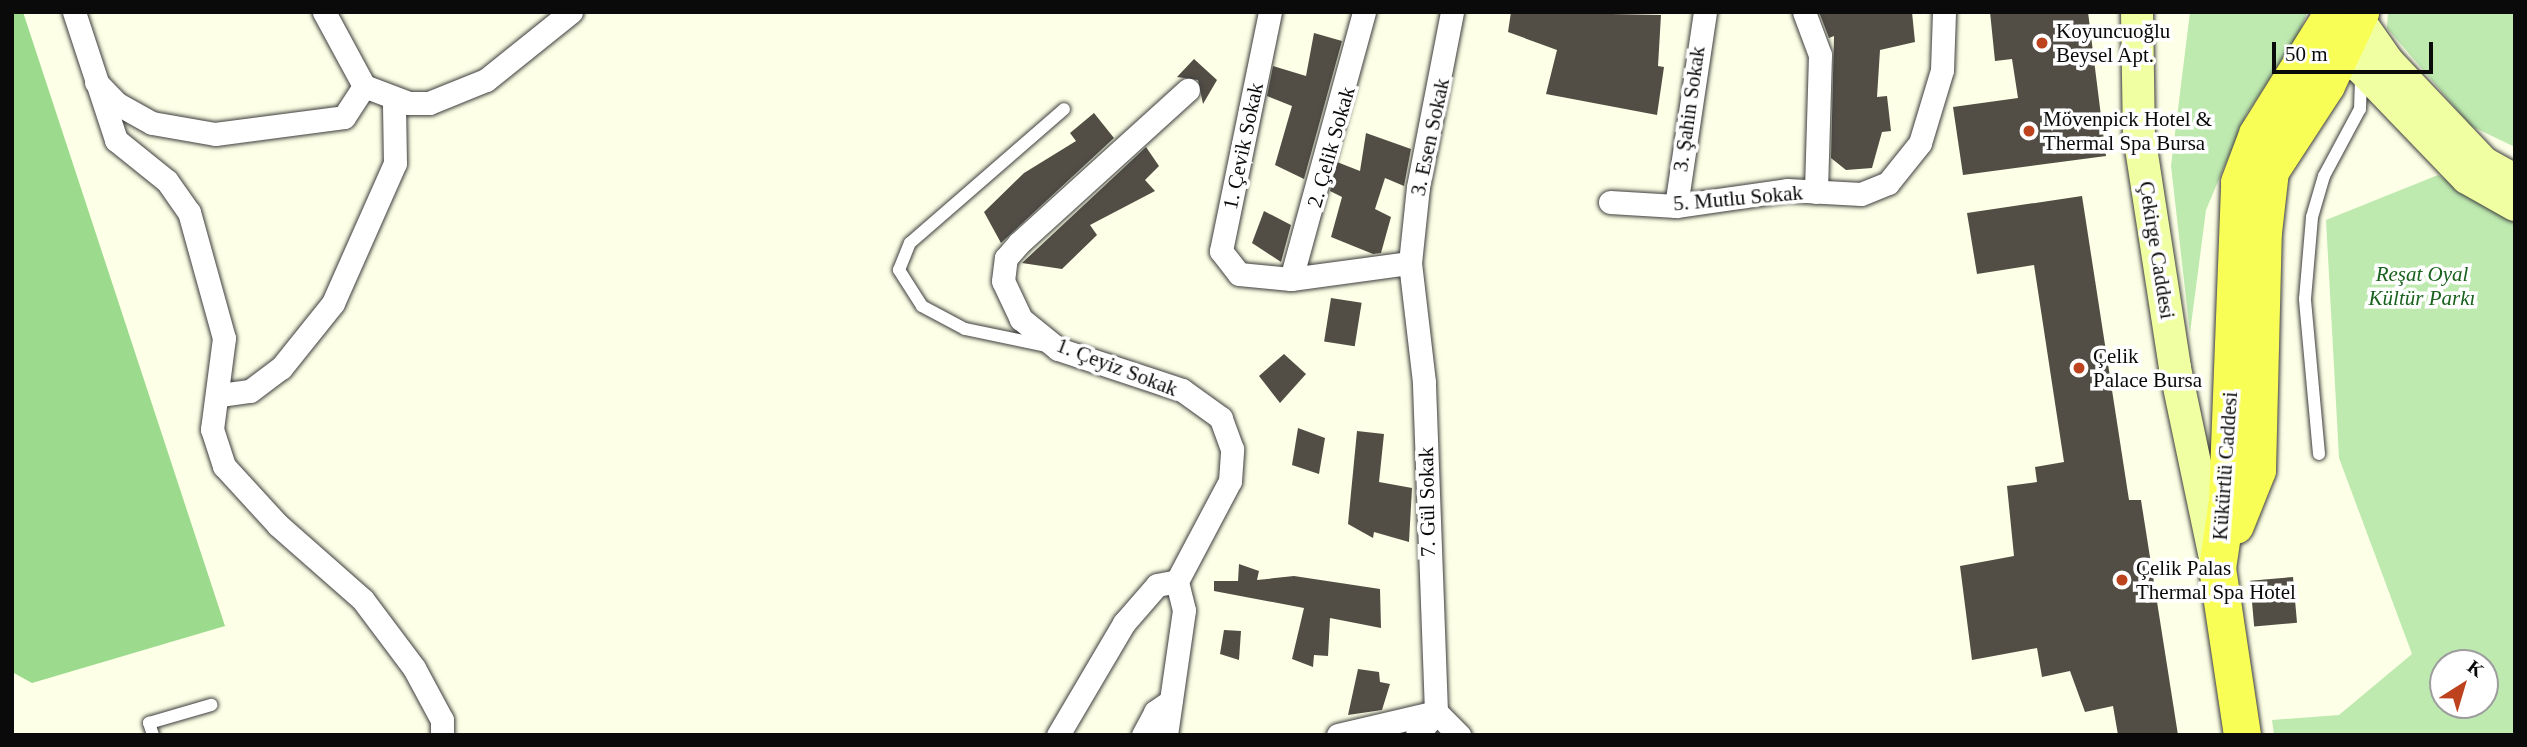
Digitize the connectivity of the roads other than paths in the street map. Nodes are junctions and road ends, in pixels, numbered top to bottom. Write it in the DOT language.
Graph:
graph roads {
  1 [pos="74,12"];
  2 [pos="324,12"];
  3 [pos="571,12"];
  4 [pos="1270,12"];
  5 [pos="1364,12"];
  6 [pos="1452,12"];
  7 [pos="1705,12"];
  8 [pos="1804,12"];
  9 [pos="1944,12"];
  10 [pos="2137,12"];
  11 [pos="2351,15"];
  12 [pos="2352,62"];
  13 [pos="2306,64"];
  14 [pos="91,77"];
  15 [pos="364,86"];
  16 [pos="1188,90"];
  17 [pos="394,103"];
  18 [pos="1063,108"];
  19 [pos="2515,180"];
  20 [pos="1816,192"];
  21 [pos="1610,202"];
  22 [pos="2515,205"];
  23 [pos="1676,206"];
  24 [pos="1410,263"];
  25 [pos="1291,279"];
  26 [pos="1058,349"];
  27 [pos="220,395"];
  28 [pos="2319,454"];
  29 [pos="2217,568"];
  30 [pos="1177,581"];
  31 [pos="1171,701"];
  32 [pos="211,705"];
  33 [pos="1436,712"];
  34 [pos="153,735"];
  35 [pos="442,735"];
  36 [pos="1058,735"];
  37 [pos="1143,735"];
  38 [pos="1166,735"];
  39 [pos="1338,735"];
  40 [pos="1417,735"];
  41 [pos="1459,735"];
  42 [pos="2242,735"];
  43 [pos="2263,735"];
  1 -- 14 [label="street"];
  2 -- 15 [label="street"];
  3 -- 17 [label="street"];
  4 -- 25 [label="street, 1. Çevik Sokak"];
  5 -- 25 [label="street, 2. Çelik Sokak"];
  6 -- 24 [label="street, 3. Esen Sokak"];
  7 -- 23 [label="street, 3. Şahin Sokak"];
  8 -- 20 [label="street"];
  9 -- 20 [label="street, 5. Mutlu Sokak"];
  10 -- 29 [label="main road, Çekirge Caddesi"];
  11 -- 12 [label="main road, Kükürtlü Caddesi"];
  11 -- 13 [label="main road, Kükürtlü Caddesi"];
  11 -- 19 [label="main road"];
  12 -- 13 [label="main road"];
  12 -- 22 [label="main road"];
  12 -- 28 [label="lane"];
  12 -- 29 [label="main road, Kükürtlü Caddesi"];
  13 -- 29 [label="main road, Kükürtlü Caddesi"];
  14 -- 15 [label="street"];
  14 -- 27 [label="street"];
  15 -- 17 [label="street"];
  16 -- 26 [label="street, 1. Çeyiz Sokak"];
  17 -- 27 [label="street"];
  18 -- 26 [label="lane"];
  20 -- 23 [label="street, 5. Mutlu Sokak"];
  21 -- 23 [label="street, 5. Mutlu Sokak"];
  24 -- 25 [label="street"];
  24 -- 33 [label="street, 7. Gül Sokak"];
  26 -- 30 [label="street, 1. Çeyiz Sokak"];
  27 -- 35 [label="street"];
  29 -- 42 [label="main road, Çekirge Caddesi"];
  29 -- 43 [label="main road, Çekirge Caddesi"];
  30 -- 31 [label="street"];
  30 -- 36 [label="street"];
  31 -- 37 [label="street"];
  31 -- 38 [label="street"];
  32 -- 34 [label="lane"];
  33 -- 39 [label="street"];
  33 -- 40 [label="street"];
  33 -- 41 [label="street"];
}
